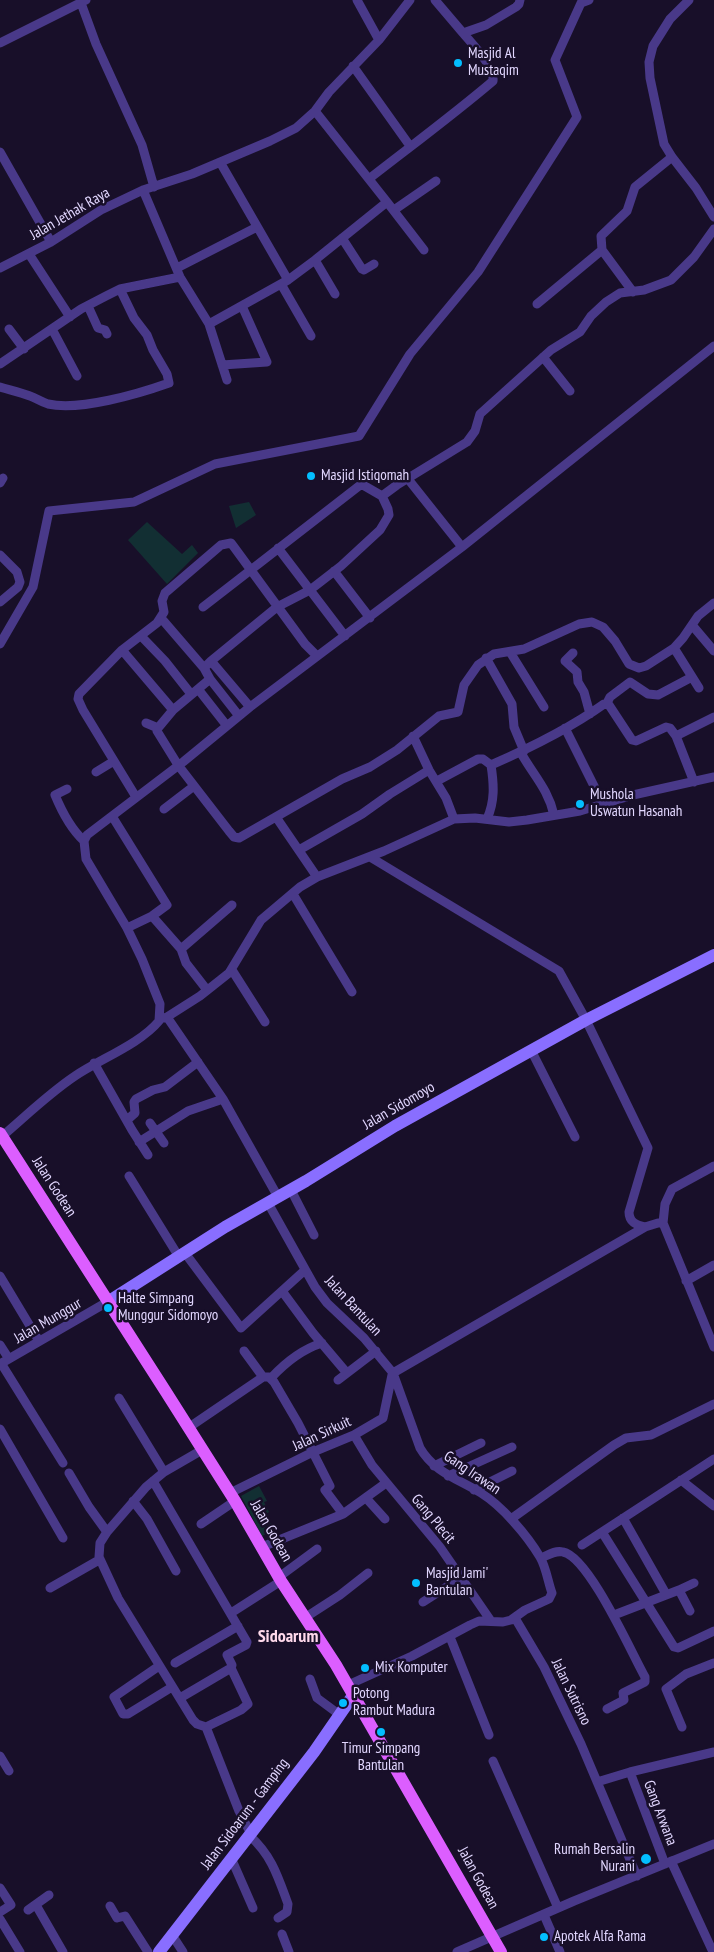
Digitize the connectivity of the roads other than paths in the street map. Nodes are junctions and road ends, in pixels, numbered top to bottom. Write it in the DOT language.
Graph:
graph roads {
  1 [pos="357,0"];
  2 [pos="410,0"];
  3 [pos="435,0"];
  4 [pos="520,0"];
  5 [pos="589,0"];
  6 [pos="689,0"];
  7 [pos="84,1"];
  8 [pos="463,33"];
  9 [pos="379,40"];
  10 [pos="0,43"];
  11 [pos="353,66"];
  12 [pos="315,111"];
  13 [pos="410,146"];
  14 [pos="0,152"];
  15 [pos="672,157"];
  16 [pos="220,162"];
  17 [pos="370,178"];
  18 [pos="436,181"];
  19 [pos="154,187"];
  20 [pos="143,190"];
  21 [pos="387,202"];
  22 [pos="394,210"];
  23 [pos="714,217"];
  24 [pos="257,227"];
  25 [pos="714,229"];
  26 [pos="342,238"];
  27 [pos="51,242"];
  28 [pos="424,250"];
  29 [pos="602,250"];
  30 [pos="29,254"];
  31 [pos="315,260"];
  32 [pos="374,264"];
  33 [pos="0,268"];
  34 [pos="179,272"];
  35 [pos="284,282"];
  36 [pos="120,289"];
  37 [pos="633,292"];
  38 [pos="335,294"];
  39 [pos="537,304"];
  40 [pos="88,306"];
  41 [pos="242,306"];
  42 [pos="70,317"];
  43 [pos="209,324"];
  44 [pos="52,329"];
  45 [pos="9,330"];
  46 [pos="107,334"];
  47 [pos="311,336"];
  48 [pos="714,346"];
  49 [pos="24,349"];
  50 [pos="543,357"];
  51 [pos="0,364"];
  52 [pos="222,364"];
  53 [pos="77,376"];
  54 [pos="227,380"];
  55 [pos="0,387"];
  56 [pos="570,391"];
  57 [pos="408,479"];
  58 [pos="382,496"];
  59 [pos="462,547"];
  60 [pos="278,548"];
  61 [pos="0,555"];
  62 [pos="251,568"];
  63 [pos="334,571"];
  64 [pos="310,590"];
  65 [pos="0,602"];
  66 [pos="714,603"];
  67 [pos="203,607"];
  68 [pos="277,607"];
  69 [pos="161,618"];
  70 [pos="370,618"];
  71 [pos="692,625"];
  72 [pos="141,636"];
  73 [pos="345,636"];
  74 [pos="0,644"];
  75 [pos="674,648"];
  76 [pos="122,650"];
  77 [pos="714,651"];
  78 [pos="510,652"];
  79 [pos="573,653"];
  80 [pos="317,656"];
  81 [pos="486,658"];
  82 [pos="211,661"];
  83 [pos="204,668"];
  84 [pos="692,677"];
  85 [pos="210,679"];
  86 [pos="699,688"];
  87 [pos="194,691"];
  88 [pos="607,703"];
  89 [pos="250,707"];
  90 [pos="544,707"];
  91 [pos="173,710"];
  92 [pos="590,714"];
  93 [pos="239,716"];
  94 [pos="714,717"];
  95 [pos="146,723"];
  96 [pos="227,726"];
  97 [pos="158,728"];
  98 [pos="565,728"];
  99 [pos="413,736"];
  100 [pos="676,736"];
  101 [pos="523,752"];
  102 [pos="114,761"];
  103 [pos="178,765"];
  104 [pos="491,766"];
  105 [pos="96,772"];
  106 [pos="433,776"];
  107 [pos="714,777"];
  108 [pos="694,782"];
  109 [pos="194,786"];
  110 [pos="67,789"];
  111 [pos="136,797"];
  112 [pos="603,804"];
  113 [pos="164,809"];
  114 [pos="554,815"];
  115 [pos="112,816"];
  116 [pos="276,817"];
  117 [pos="454,819"];
  118 [pos="487,819"];
  119 [pos="84,841"];
  120 [pos="300,850"];
  121 [pos="370,856"];
  122 [pos="317,876"];
  123 [pos="293,894"];
  124 [pos="232,905"];
  125 [pos="152,916"];
  126 [pos="127,928"];
  127 [pos="181,949"];
  128 [pos="714,954"];
  129 [pos="232,970"];
  130 [pos="208,990"];
  131 [pos="352,992"];
  132 [pos="163,1019"];
  133 [pos="586,1020"];
  134 [pos="265,1022"];
  135 [pos="531,1050"];
  136 [pos="198,1062"];
  137 [pos="94,1063"];
  138 [pos="222,1099"];
  139 [pos="127,1120"];
  140 [pos="150,1123"];
  141 [pos="156,1132"];
  142 [pos="1,1135"];
  143 [pos="575,1137"];
  144 [pos="140,1142"];
  145 [pos="164,1143"];
  146 [pos="148,1155"];
  147 [pos="714,1166"];
  148 [pos="129,1176"];
  149 [pos="291,1190"];
  150 [pos="273,1200"];
  151 [pos="663,1223"];
  152 [pos="645,1227"];
  153 [pos="314,1235"];
  154 [pos="182,1255"];
  155 [pos="714,1264"];
  156 [pos="305,1270"];
  157 [pos="0,1276"];
  158 [pos="686,1281"];
  159 [pos="282,1291"];
  160 [pos="109,1301"];
  161 [pos="711,1332"];
  162 [pos="39,1342"];
  163 [pos="322,1343"];
  164 [pos="0,1345"];
  165 [pos="714,1347"];
  166 [pos="244,1351"];
  167 [pos="376,1351"];
  168 [pos="3,1362"];
  169 [pos="346,1372"];
  170 [pos="393,1373"];
  171 [pos="267,1378"];
  172 [pos="338,1380"];
  173 [pos="119,1398"];
  174 [pos="714,1404"];
  175 [pos="188,1428"];
  176 [pos="0,1429"];
  177 [pos="354,1435"];
  178 [pos="481,1443"];
  179 [pos="512,1447"];
  180 [pos="202,1450"];
  181 [pos="313,1452"];
  182 [pos="714,1459"];
  183 [pos="63,1463"];
  184 [pos="434,1466"];
  185 [pos="512,1471"];
  186 [pos="164,1472"];
  187 [pos="69,1474"];
  188 [pos="448,1476"];
  189 [pos="681,1480"];
  190 [pos="154,1481"];
  191 [pos="386,1484"];
  192 [pos="474,1490"];
  193 [pos="232,1497"];
  194 [pos="366,1498"];
  195 [pos="133,1501"];
  196 [pos="714,1506"];
  197 [pos="343,1514"];
  198 [pos="623,1518"];
  199 [pos="385,1519"];
  200 [pos="511,1519"];
  201 [pos="201,1524"];
  202 [pos="107,1532"];
  203 [pos="602,1532"];
  204 [pos="63,1538"];
  205 [pos="582,1545"];
  206 [pos="262,1547"];
  207 [pos="317,1549"];
  208 [pos="541,1558"];
  209 [pos="99,1560"];
  210 [pos="176,1571"];
  211 [pos="368,1573"];
  212 [pos="462,1577"];
  213 [pos="280,1579"];
  214 [pos="694,1583"];
  215 [pos="50,1588"];
  216 [pos="679,1590"];
  217 [pos="666,1594"];
  218 [pos="422,1602"];
  219 [pos="646,1603"];
  220 [pos="690,1611"];
  221 [pos="232,1613"];
  222 [pos="614,1615"];
  223 [pos="306,1617"];
  224 [pos="514,1618"];
  225 [pos="491,1621"];
  226 [pos="238,1626"];
  227 [pos="714,1631"];
  228 [pos="450,1637"];
  229 [pos="175,1663"];
  230 [pos="714,1663"];
  231 [pos="159,1666"];
  232 [pos="231,1668"];
  233 [pos="310,1679"];
  234 [pos="172,1687"];
  235 [pos="351,1689"];
  236 [pos="180,1698"];
  237 [pos="607,1709"];
  238 [pos="340,1715"];
  239 [pos="682,1726"];
  240 [pos="206,1728"];
  241 [pos="489,1735"];
  242 [pos="714,1752"];
  243 [pos="0,1756"];
  244 [pos="494,1761"];
  245 [pos="9,1771"];
  246 [pos="630,1772"];
  247 [pos="597,1782"];
  248 [pos="250,1835"];
  249 [pos="714,1844"];
  250 [pos="232,1860"];
  251 [pos="668,1862"];
  252 [pos="637,1876"];
  253 [pos="0,1888"];
  254 [pos="49,1895"];
  255 [pos="110,1906"];
  256 [pos="254,1908"];
  257 [pos="558,1908"];
  258 [pos="0,1912"];
  259 [pos="544,1915"];
  260 [pos="278,1918"];
  261 [pos="0,1920"];
  262 [pos="282,1934"];
  263 [pos="172,1935"];
  264 [pos="492,1937"];
  265 [pos="20,1952"];
  266 [pos="63,1952"];
  267 [pos="148,1952"];
  268 [pos="159,1952"];
  269 [pos="183,1952"];
  270 [pos="289,1952"];
  271 [pos="457,1952"];
  272 [pos="501,1952"];
  273 [pos="560,1952"];
  274 [pos="713,1952"];
  1 -- 9 [label="street"];
  2 -- 9 [label="street, Jalan Jethak Raya"];
  3 -- 8 [label="street"];
  4 -- 8 [label="street"];
  5 -- 74 [label="street"];
  6 -- 15 [label="street"];
  7 -- 10 [label="street"];
  7 -- 19 [label="street"];
  8 -- 13 [label="street"];
  9 -- 11 [label="street, Jalan Jethak Raya"];
  11 -- 12 [label="street, Jalan Jethak Raya"];
  11 -- 13 [label="street"];
  12 -- 16 [label="street, Jalan Jethak Raya"];
  12 -- 17 [label="street"];
  13 -- 17 [label="street"];
  14 -- 27 [label="street"];
  15 -- 23 [label="street"];
  15 -- 29 [label="street"];
  16 -- 19 [label="street, Jalan Jethak Raya"];
  16 -- 24 [label="street"];
  17 -- 21 [label="street"];
  18 -- 22 [label="street"];
  19 -- 20 [label="street, Jalan Jethak Raya"];
  20 -- 27 [label="street, Jalan Jethak Raya"];
  20 -- 34 [label="street"];
  21 -- 22 [label="street"];
  21 -- 26 [label="street"];
  22 -- 28 [label="street"];
  24 -- 34 [label="street"];
  24 -- 35 [label="street"];
  25 -- 37 [label="street"];
  26 -- 31 [label="street"];
  26 -- 32 [label="street"];
  27 -- 30 [label="street, Jalan Jethak Raya"];
  29 -- 37 [label="street"];
  29 -- 39 [label="street"];
  30 -- 33 [label="street, Jalan Jethak Raya"];
  30 -- 42 [label="street"];
  31 -- 35 [label="street"];
  31 -- 38 [label="street"];
  34 -- 36 [label="street"];
  34 -- 43 [label="street"];
  35 -- 41 [label="street"];
  35 -- 47 [label="street"];
  36 -- 40 [label="street"];
  36 -- 55 [label="street"];
  37 -- 50 [label="street"];
  40 -- 42 [label="street"];
  40 -- 46 [label="street"];
  41 -- 43 [label="street"];
  41 -- 52 [label="street"];
  42 -- 44 [label="street"];
  43 -- 52 [label="street"];
  44 -- 49 [label="street"];
  44 -- 53 [label="street"];
  45 -- 49 [label="street"];
  48 -- 59 [label="street"];
  49 -- 51 [label="street"];
  50 -- 56 [label="street"];
  50 -- 57 [label="street"];
  52 -- 54 [label="street"];
  57 -- 58 [label="street"];
  57 -- 59 [label="street"];
  58 -- 60 [label="street"];
  58 -- 63 [label="street"];
  59 -- 70 [label="street"];
  60 -- 62 [label="street"];
  60 -- 64 [label="street"];
  61 -- 65 [label="street"];
  62 -- 67 [label="street"];
  62 -- 68 [label="street"];
  62 -- 69 [label="street"];
  63 -- 64 [label="street"];
  63 -- 70 [label="street"];
  64 -- 68 [label="street"];
  64 -- 73 [label="street"];
  66 -- 71 [label="street"];
  68 -- 80 [label="street"];
  68 -- 82 [label="street"];
  69 -- 72 [label="street"];
  69 -- 83 [label="street"];
  70 -- 73 [label="street"];
  71 -- 75 [label="street"];
  71 -- 77 [label="street"];
  72 -- 76 [label="street"];
  72 -- 87 [label="street"];
  73 -- 80 [label="street"];
  75 -- 78 [label="street"];
  75 -- 84 [label="street"];
  76 -- 91 [label="street"];
  76 -- 102 [label="street"];
  78 -- 81 [label="street"];
  78 -- 90 [label="street"];
  79 -- 92 [label="street"];
  80 -- 89 [label="street"];
  81 -- 99 [label="street"];
  81 -- 101 [label="street"];
  82 -- 83 [label="street"];
  82 -- 89 [label="street"];
  83 -- 85 [label="street"];
  84 -- 86 [label="street"];
  84 -- 88 [label="street"];
  85 -- 87 [label="street"];
  85 -- 93 [label="street"];
  87 -- 91 [label="street"];
  87 -- 96 [label="street"];
  88 -- 92 [label="street"];
  88 -- 100 [label="street"];
  89 -- 93 [label="street"];
  91 -- 97 [label="street"];
  92 -- 98 [label="street"];
  93 -- 96 [label="street"];
  94 -- 100 [label="street"];
  95 -- 97 [label="street"];
  96 -- 103 [label="street"];
  97 -- 103 [label="street"];
  98 -- 101 [label="street"];
  98 -- 112 [label="street"];
  99 -- 106 [label="street"];
  99 -- 116 [label="street"];
  100 -- 108 [label="street"];
  101 -- 104 [label="street"];
  101 -- 114 [label="street"];
  102 -- 105 [label="street"];
  102 -- 111 [label="street"];
  103 -- 109 [label="street"];
  103 -- 111 [label="street"];
  104 -- 106 [label="street"];
  104 -- 118 [label="street"];
  106 -- 117 [label="street"];
  106 -- 120 [label="street"];
  107 -- 108 [label="street"];
  108 -- 112 [label="street"];
  109 -- 113 [label="street"];
  109 -- 116 [label="street"];
  110 -- 119 [label="street"];
  111 -- 115 [label="street"];
  112 -- 114 [label="street"];
  114 -- 118 [label="street"];
  115 -- 119 [label="street"];
  115 -- 125 [label="street"];
  116 -- 120 [label="street"];
  117 -- 118 [label="street"];
  117 -- 121 [label="street"];
  119 -- 126 [label="street"];
  120 -- 122 [label="street"];
  121 -- 122 [label="street"];
  121 -- 133 [label="street"];
  122 -- 123 [label="street"];
  123 -- 129 [label="street"];
  123 -- 131 [label="street"];
  124 -- 127 [label="street"];
  125 -- 126 [label="street"];
  125 -- 127 [label="street"];
  126 -- 132 [label="street"];
  127 -- 130 [label="street"];
  128 -- 133 [label="main road, Jalan Sidomoyo"];
  129 -- 130 [label="street"];
  129 -- 134 [label="street"];
  130 -- 132 [label="street"];
  132 -- 136 [label="street, Jalan Bantulan"];
  132 -- 137 [label="street"];
  133 -- 135 [label="main road, Jalan Sidomoyo"];
  133 -- 152 [label="street"];
  135 -- 143 [label="street"];
  135 -- 149 [label="main road, Jalan Sidomoyo"];
  136 -- 138 [label="street, Jalan Bantulan"];
  136 -- 139 [label="street"];
  137 -- 139 [label="street"];
  137 -- 142 [label="street"];
  138 -- 141 [label="street"];
  138 -- 150 [label="street, Jalan Bantulan"];
  139 -- 144 [label="street"];
  140 -- 141 [label="street"];
  141 -- 144 [label="street"];
  141 -- 145 [label="street"];
  142 -- 160 [label="main road, Jalan Godean"];
  144 -- 146 [label="street"];
  147 -- 151 [label="street"];
  148 -- 154 [label="street"];
  149 -- 150 [label="main road, Jalan Sidomoyo"];
  149 -- 153 [label="street"];
  150 -- 154 [label="main road, Jalan Sidomoyo"];
  150 -- 156 [label="street, Jalan Bantulan"];
  151 -- 152 [label="street"];
  151 -- 158 [label="street"];
  152 -- 170 [label="street"];
  154 -- 159 [label="street"];
  154 -- 160 [label="main road, Jalan Sidomoyo"];
  155 -- 158 [label="street"];
  156 -- 159 [label="street"];
  156 -- 167 [label="street, Jalan Bantulan"];
  157 -- 162 [label="street"];
  158 -- 161 [label="street"];
  159 -- 163 [label="street"];
  160 -- 162 [label="street, Jalan Munggur"];
  160 -- 175 [label="main road, Jalan Godean"];
  161 -- 165 [label="street"];
  162 -- 168 [label="street, Jalan Munggur"];
  163 -- 169 [label="street"];
  163 -- 171 [label="street"];
  164 -- 168 [label="street"];
  166 -- 171 [label="street"];
  167 -- 169 [label="street"];
  167 -- 170 [label="street, Jalan Bantulan"];
  168 -- 183 [label="street"];
  169 -- 172 [label="street"];
  170 -- 177 [label="street, Jalan Sirkuit"];
  170 -- 184 [label="street, Gang Irawan"];
  171 -- 175 [label="street"];
  171 -- 181 [label="street"];
  173 -- 186 [label="street"];
  174 -- 200 [label="street"];
  175 -- 180 [label="main road, Jalan Godean"];
  176 -- 204 [label="street"];
  177 -- 181 [label="street, Jalan Sirkuit"];
  177 -- 191 [label="street, Gang Plecit"];
  178 -- 184 [label="street"];
  179 -- 188 [label="street"];
  180 -- 186 [label="street"];
  180 -- 193 [label="main road, Jalan Godean"];
  181 -- 193 [label="street, Jalan Sirkuit"];
  181 -- 197 [label="street"];
  182 -- 189 [label="street"];
  184 -- 188 [label="street, Gang Irawan"];
  185 -- 192 [label="street"];
  186 -- 190 [label="street"];
  187 -- 202 [label="street"];
  188 -- 192 [label="street, Gang Irawan"];
  189 -- 196 [label="street"];
  189 -- 198 [label="street"];
  190 -- 195 [label="street"];
  190 -- 221 [label="street"];
  191 -- 194 [label="street"];
  191 -- 212 [label="street, Gang Plecit"];
  192 -- 200 [label="street, Gang Irawan"];
  193 -- 201 [label="street, Jalan Sirkuit"];
  193 -- 206 [label="main road, Jalan Godean"];
  194 -- 197 [label="street"];
  194 -- 199 [label="street"];
  195 -- 202 [label="street"];
  195 -- 210 [label="street"];
  197 -- 206 [label="street"];
  198 -- 203 [label="street"];
  198 -- 217 [label="street"];
  200 -- 208 [label="street, Gang Irawan"];
  202 -- 209 [label="street"];
  203 -- 205 [label="street"];
  203 -- 219 [label="street"];
  206 -- 213 [label="main road, Jalan Godean"];
  207 -- 213 [label="street"];
  208 -- 222 [label="street"];
  208 -- 224 [label="street"];
  209 -- 215 [label="street"];
  209 -- 231 [label="street"];
  211 -- 223 [label="street"];
  212 -- 218 [label="street"];
  212 -- 225 [label="street, Gang Plecit"];
  213 -- 221 [label="street"];
  213 -- 223 [label="main road, Jalan Godean"];
  214 -- 216 [label="street"];
  216 -- 217 [label="street"];
  216 -- 220 [label="street"];
  217 -- 219 [label="street"];
  219 -- 222 [label="street"];
  219 -- 227 [label="street"];
  221 -- 226 [label="street"];
  222 -- 237 [label="street"];
  223 -- 235 [label="main road, Jalan Godean"];
  224 -- 225 [label="street"];
  224 -- 247 [label="street, Jalan Sutrisno"];
  225 -- 228 [label="street"];
  226 -- 229 [label="street"];
  226 -- 232 [label="street"];
  228 -- 235 [label="street"];
  228 -- 241 [label="street"];
  230 -- 239 [label="street"];
  231 -- 234 [label="street"];
  231 -- 234 [label="street"];
  232 -- 236 [label="street"];
  232 -- 240 [label="street"];
  233 -- 238 [label="street"];
  234 -- 236 [label="street"];
  235 -- 238 [label="main road, Jalan Sidoarum - Gamping"];
  235 -- 264 [label="main road, Jalan Godean"];
  236 -- 240 [label="street"];
  238 -- 248 [label="main road, Jalan Sidoarum - Gamping"];
  240 -- 248 [label="street"];
  242 -- 246 [label="street"];
  243 -- 245 [label="street"];
  244 -- 257 [label="street"];
  246 -- 247 [label="street"];
  246 -- 251 [label="street, Gang Arwana"];
  247 -- 252 [label="street, Jalan Sutrisno"];
  248 -- 250 [label="main road, Jalan Sidoarum - Gamping"];
  248 -- 260 [label="street"];
  249 -- 251 [label="street"];
  250 -- 256 [label="street"];
  250 -- 263 [label="main road, Jalan Sidoarum - Gamping"];
  251 -- 252 [label="street"];
  251 -- 274 [label="street, Gang Arwana"];
  252 -- 257 [label="street"];
  253 -- 258 [label="street"];
  254 -- 266 [label="street"];
  255 -- 267 [label="street"];
  257 -- 259 [label="street"];
  259 -- 264 [label="street"];
  259 -- 273 [label="street"];
  261 -- 265 [label="street"];
  262 -- 270 [label="street"];
  263 -- 268 [label="main road, Jalan Sidoarum - Gamping"];
  263 -- 269 [label="street"];
  264 -- 271 [label="street"];
  264 -- 272 [label="main road, Jalan Godean"];
}
